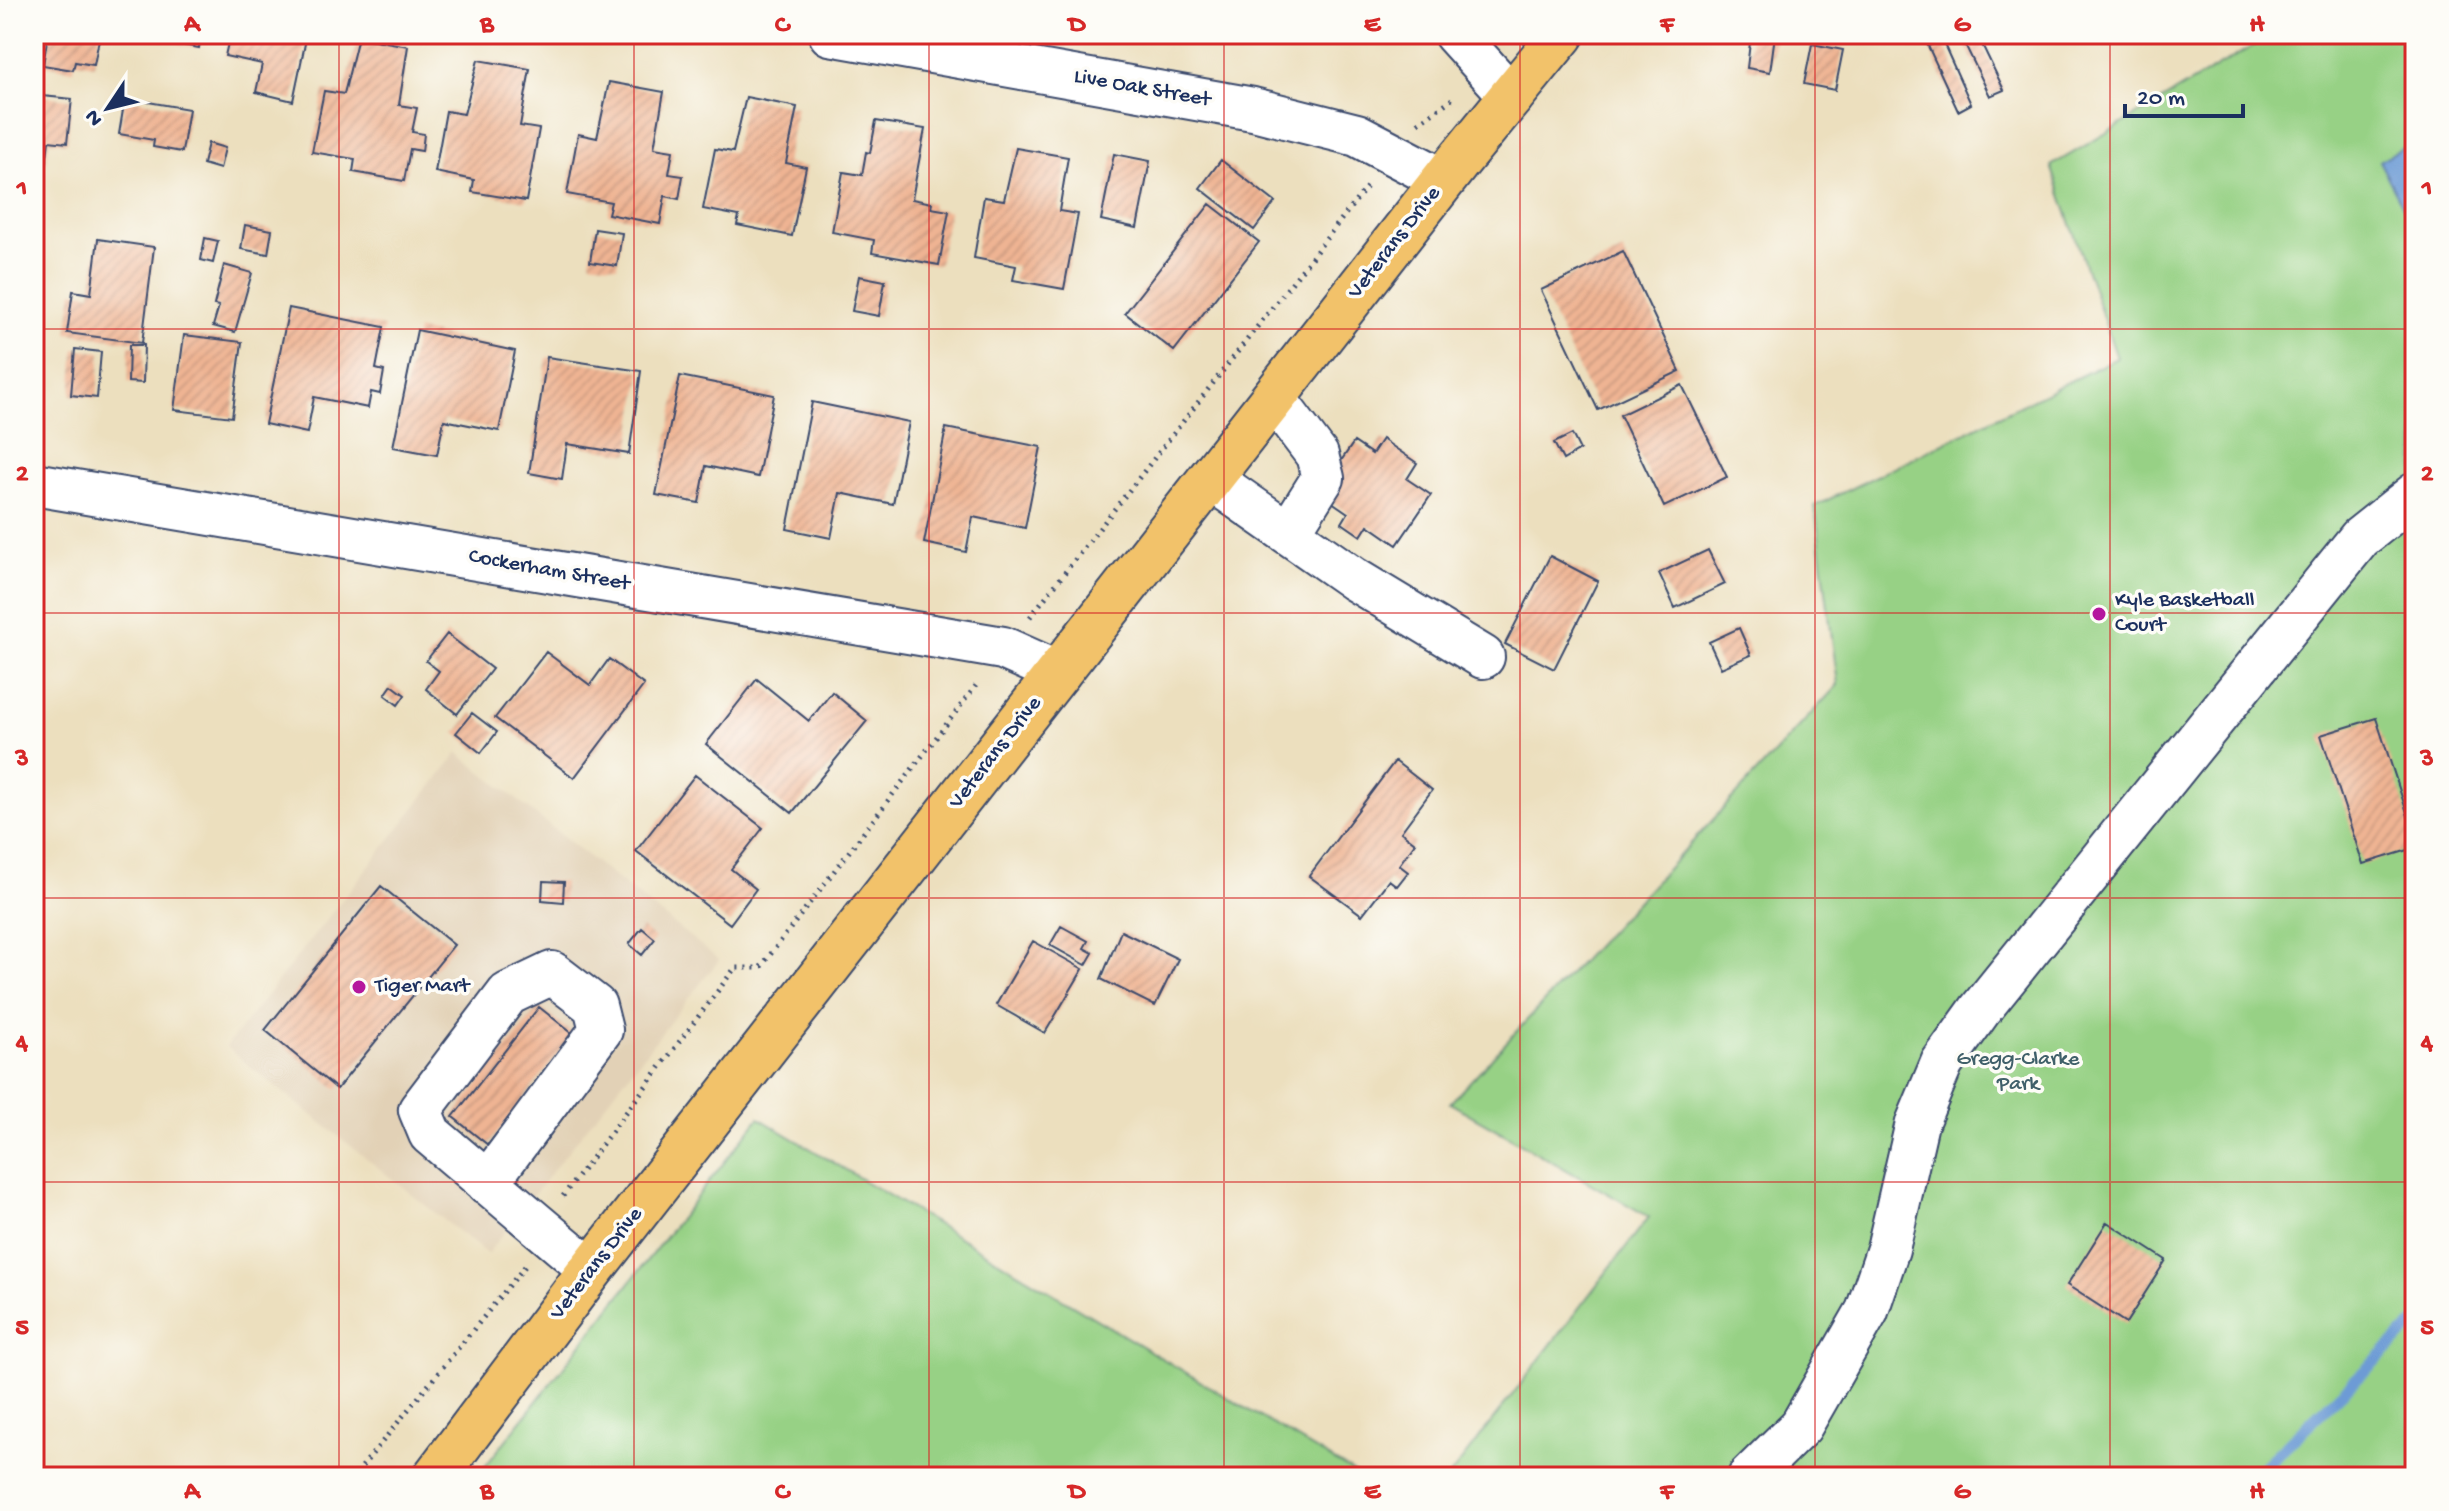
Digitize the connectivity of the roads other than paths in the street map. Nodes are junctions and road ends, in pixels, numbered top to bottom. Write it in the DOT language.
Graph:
graph roads {
  1 [pos="830,34"];
  2 [pos="1455,34"];
  3 [pos="1562,34"];
  4 [pos="1512,97"];
  5 [pos="1443,180"];
  6 [pos="1274,398"];
  7 [pos="1211,479"];
  8 [pos="34,484"];
  9 [pos="2415,494"];
  10 [pos="1289,532"];
  11 [pos="1483,657"];
  12 [pos="1059,673"];
  13 [pos="487,1183"];
  14 [pos="591,1270"];
  15 [pos="435,1477"];
  16 [pos="1749,1477"];
  1 -- 5 [label="street, Live Oak Street"];
  2 -- 4 [label="street"];
  3 -- 4 [label="main road, Veterans Drive"];
  4 -- 5 [label="main road, Veterans Drive"];
  5 -- 6 [label="main road, Veterans Drive"];
  6 -- 7 [label="main road, Veterans Drive"];
  6 -- 10 [label="street"];
  7 -- 10 [label="street"];
  7 -- 12 [label="main road, Veterans Drive"];
  8 -- 12 [label="street, Cockerham Street"];
  9 -- 16 [label="street"];
  10 -- 11 [label="street"];
  12 -- 14 [label="main road, Veterans Drive"];
  13 -- 13 [label="street"];
  13 -- 14 [label="street"];
  14 -- 15 [label="main road, Veterans Drive"];
}
